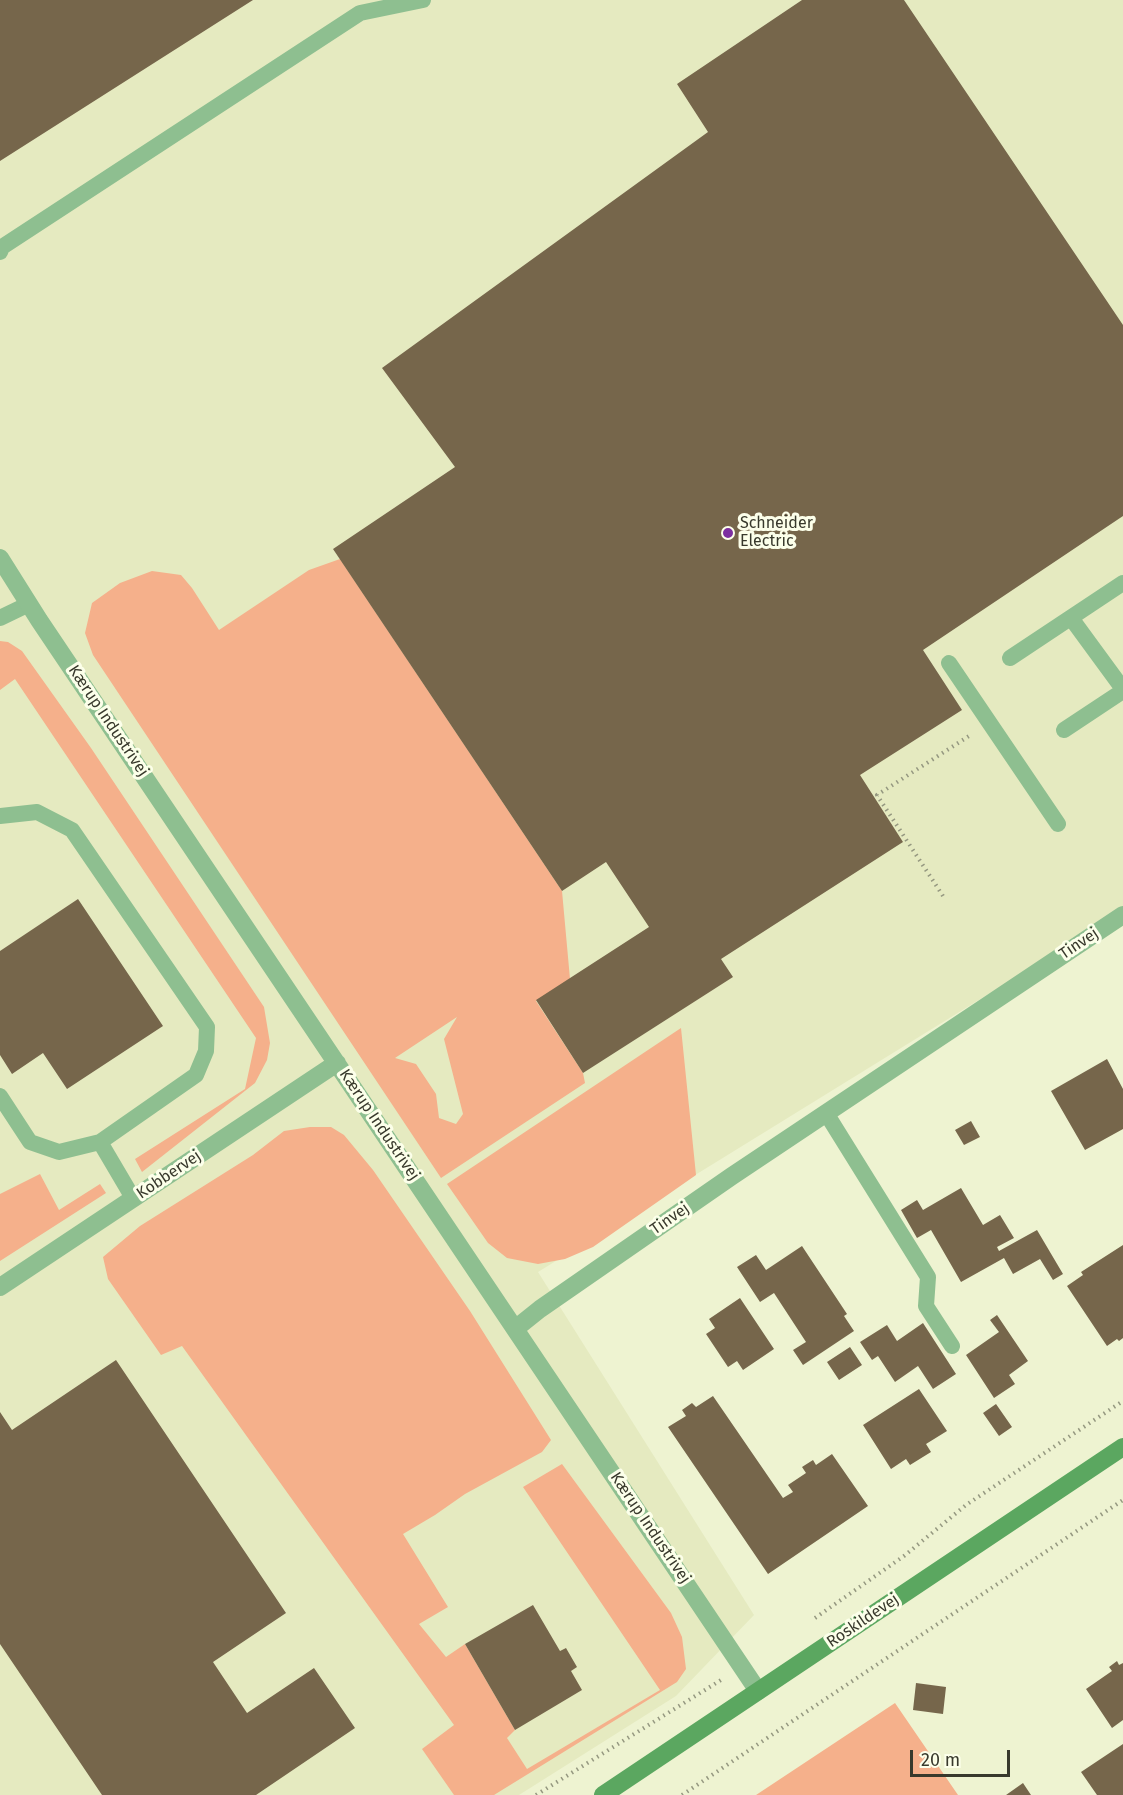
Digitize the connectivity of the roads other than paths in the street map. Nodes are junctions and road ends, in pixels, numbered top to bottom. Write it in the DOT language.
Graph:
graph roads {
  1 [pos="423,0"];
  2 [pos="0,252"];
  3 [pos="0,558"];
  4 [pos="1123,583"];
  5 [pos="29,604"];
  6 [pos="0,618"];
  7 [pos="1071,618"];
  8 [pos="1010,658"];
  9 [pos="949,663"];
  10 [pos="1123,690"];
  11 [pos="1064,730"];
  12 [pos="0,816"];
  13 [pos="1058,824"];
  14 [pos="1123,915"];
  15 [pos="338,1063"];
  16 [pos="0,1096"];
  17 [pos="826,1113"];
  18 [pos="100,1142"];
  19 [pos="133,1198"];
  20 [pos="0,1287"];
  21 [pos="515,1329"];
  22 [pos="952,1346"];
  23 [pos="1123,1447"];
  24 [pos="758,1691"];
  25 [pos="603,1795"];
  1 -- 2 [label="lane"];
  3 -- 5 [label="street, Kærup Industrivej"];
  4 -- 7 [label="lane"];
  5 -- 6 [label="lane"];
  5 -- 15 [label="street, Kærup Industrivej"];
  7 -- 8 [label="lane"];
  7 -- 10 [label="lane"];
  9 -- 13 [label="lane"];
  10 -- 11 [label="lane"];
  12 -- 18 [label="lane"];
  14 -- 17 [label="street, Tinvej"];
  15 -- 19 [label="street, Kobbervej"];
  15 -- 21 [label="street, Kærup Industrivej"];
  16 -- 18 [label="lane"];
  17 -- 21 [label="street, Tinvej"];
  17 -- 22 [label="lane"];
  18 -- 19 [label="lane"];
  19 -- 20 [label="street, Kobbervej"];
  21 -- 24 [label="street, Kærup Industrivej"];
  23 -- 24 [label="street, Roskildevej"];
  24 -- 25 [label="street, Roskildevej"];
}
